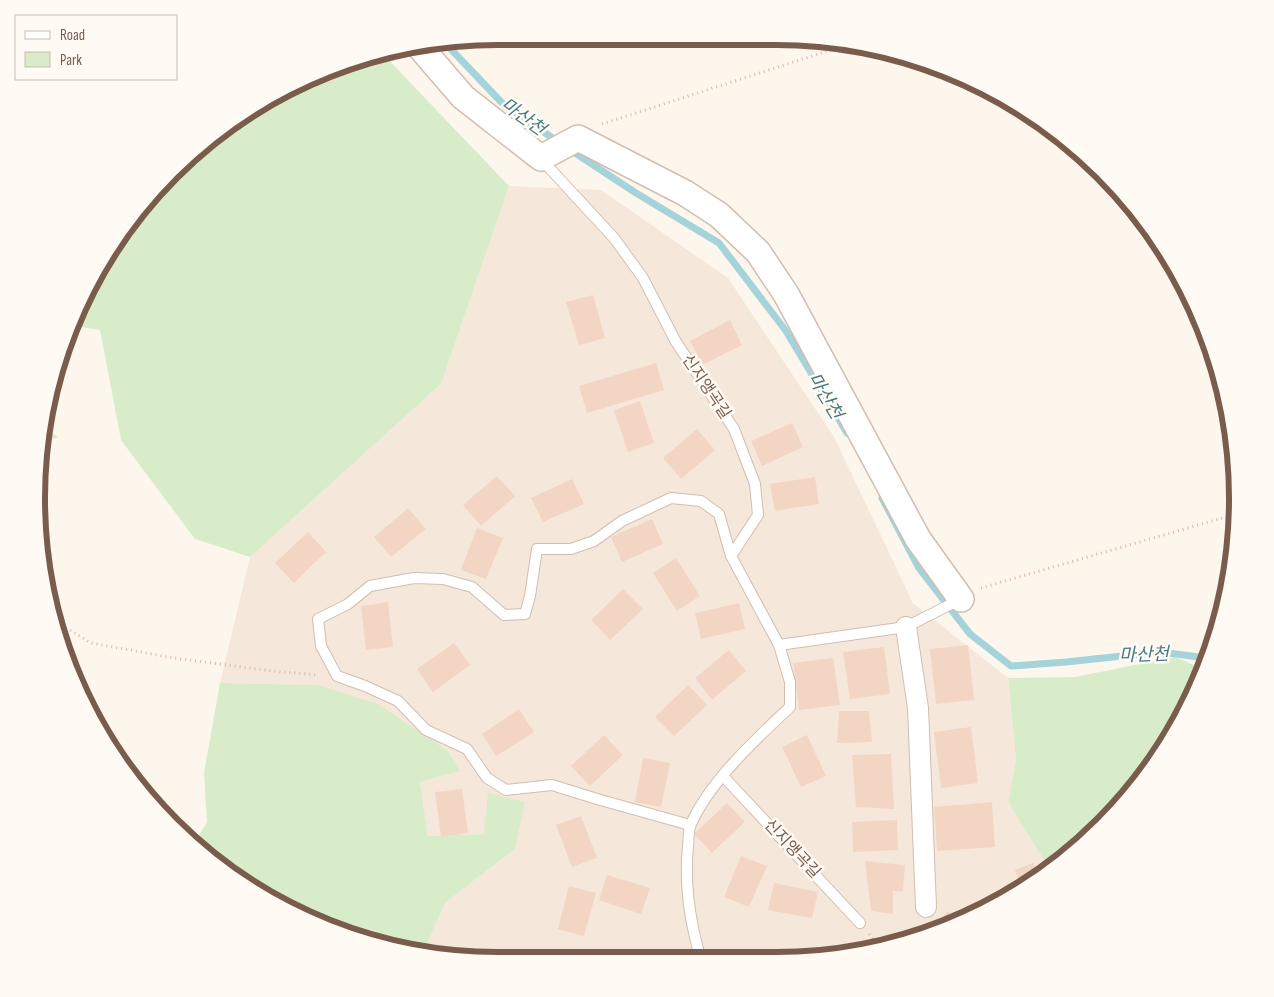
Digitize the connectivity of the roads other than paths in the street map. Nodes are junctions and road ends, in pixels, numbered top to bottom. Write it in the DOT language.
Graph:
graph roads {
  1 [pos="424,52"];
  2 [pos="541,158"];
  3 [pos="731,556"];
  4 [pos="961,599"];
  5 [pos="913,624"];
  6 [pos="779,645"];
  7 [pos="723,776"];
  8 [pos="690,825"];
  9 [pos="926,907"];
  10 [pos="860,923"];
  11 [pos="699,952"];
  1 -- 2 [label="street, 신지앵곡길"];
  2 -- 3 [label="lane, 신지앵곡길"];
  2 -- 4 [label="street"];
  3 -- 6 [label="lane"];
  3 -- 8 [label="lane"];
  4 -- 5 [label="lane"];
  5 -- 6 [label="lane"];
  5 -- 9 [label="street"];
  6 -- 7 [label="lane"];
  7 -- 8 [label="lane"];
  7 -- 10 [label="lane, 신지앵곡길"];
  8 -- 11 [label="lane"];
}
